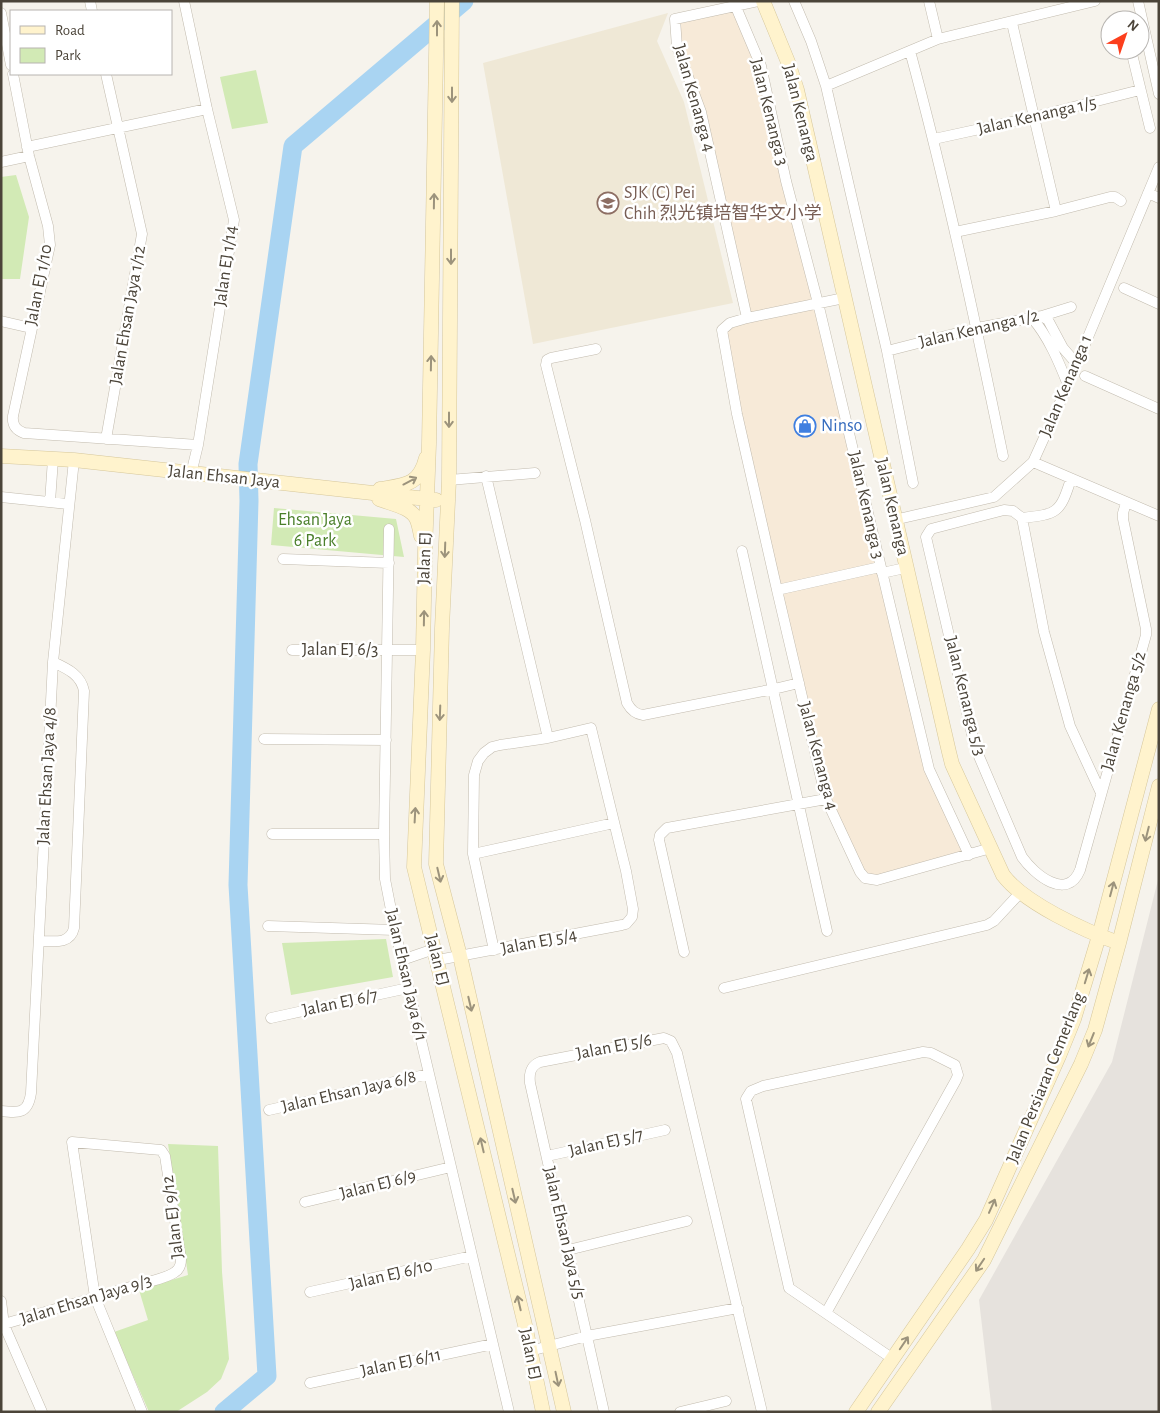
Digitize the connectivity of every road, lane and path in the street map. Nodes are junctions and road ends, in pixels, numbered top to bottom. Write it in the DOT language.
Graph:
graph roads {
  1 [pos="184,1"];
  2 [pos="437,1"];
  3 [pos="452,1"];
  4 [pos="758,1"];
  5 [pos="763,1"];
  6 [pos="794,1"];
  7 [pos="929,1"];
  8 [pos="1095,1"];
  9 [pos="1138,1"];
  10 [pos="736,7"];
  11 [pos="1,13"];
  12 [pos="1012,23"];
  13 [pos="938,39"];
  14 [pos="910,51"];
  15 [pos="10,60"];
  16 [pos="1133,60"];
  17 [pos="13,75"];
  18 [pos="106,75"];
  19 [pos="826,86"];
  20 [pos="1140,90"];
  21 [pos="1159,94"];
  22 [pos="206,109"];
  23 [pos="1034,117"];
  24 [pos="118,128"];
  25 [pos="1150,128"];
  26 [pos="934,140"];
  27 [pos="28,151"];
  28 [pos="1,162"];
  29 [pos="1159,167"];
  30 [pos="1148,194"];
  31 [pos="1159,198"];
  32 [pos="1121,201"];
  33 [pos="1056,211"];
  34 [pos="955,232"];
  35 [pos="1124,288"];
  36 [pos="844,298"];
  37 [pos="818,304"];
  38 [pos="1159,304"];
  39 [pos="1071,307"];
  40 [pos="1037,317"];
  41 [pos="748,318"];
  42 [pos="1,320"];
  43 [pos="31,328"];
  44 [pos="977,328"];
  45 [pos="596,349"];
  46 [pos="887,351"];
  47 [pos="1076,363"];
  48 [pos="1085,376"];
  49 [pos="1068,385"];
  50 [pos="1159,409"];
  51 [pos="106,439"];
  52 [pos="198,444"];
  53 [pos="429,444"];
  54 [pos="1,456"];
  55 [pos="1003,456"];
  56 [pos="53,459"];
  57 [pos="74,460"];
  58 [pos="1033,462"];
  59 [pos="535,472"];
  60 [pos="191,474"];
  61 [pos="486,476"];
  62 [pos="1071,479"];
  63 [pos="449,480"];
  64 [pos="913,483"];
  65 [pos="361,491"];
  66 [pos="1,497"];
  67 [pos="428,500"];
  68 [pos="50,502"];
  69 [pos="447,502"];
  70 [pos="1126,503"];
  71 [pos="68,504"];
  72 [pos="1159,516"];
  73 [pos="1022,518"];
  74 [pos="894,520"];
  75 [pos="389,529"];
  76 [pos="742,551"];
  77 [pos="425,552"];
  78 [pos="283,559"];
  79 [pos="389,562"];
  80 [pos="906,568"];
  81 [pos="881,570"];
  82 [pos="777,590"];
  83 [pos="292,650"];
  84 [pos="387,650"];
  85 [pos="423,650"];
  86 [pos="53,662"];
  87 [pos="799,682"];
  88 [pos="774,689"];
  89 [pos="1159,709"];
  90 [pos="548,738"];
  91 [pos="264,739"];
  92 [pos="386,740"];
  93 [pos="1159,786"];
  94 [pos="1102,793"];
  95 [pos="826,799"];
  96 [pos="798,804"];
  97 [pos="614,823"];
  98 [pos="272,834"];
  99 [pos="384,834"];
  100 [pos="990,848"];
  101 [pos="473,854"];
  102 [pos="969,855"];
  103 [pos="1068,883"];
  104 [pos="1020,893"];
  105 [pos="268,926"];
  106 [pos="394,930"];
  107 [pos="827,931"];
  108 [pos="1100,936"];
  109 [pos="39,941"];
  110 [pos="1119,943"];
  111 [pos="494,950"];
  112 [pos="684,952"];
  113 [pos="436,955"];
  114 [pos="460,956"];
  115 [pos="402,960"];
  116 [pos="408,988"];
  117 [pos="724,988"];
  118 [pos="271,1018"];
  119 [pos="544,1061"];
  120 [pos="429,1074"];
  121 [pos="269,1110"];
  122 [pos="1,1111"];
  123 [pos="665,1130"];
  124 [pos="547,1156"];
  125 [pos="451,1167"];
  126 [pos="305,1202"];
  127 [pos="687,1221"];
  128 [pos="568,1250"];
  129 [pos="472,1256"];
  130 [pos="170,1274"];
  131 [pos="310,1292"];
  132 [pos="95,1297"];
  133 [pos="1,1301"];
  134 [pos="738,1308"];
  135 [pos="826,1313"];
  136 [pos="3,1325"];
  137 [pos="587,1336"];
  138 [pos="493,1344"];
  139 [pos="550,1346"];
  140 [pos="530,1351"];
  141 [pos="893,1360"];
  142 [pos="310,1384"];
  143 [pos="888,1397"];
  144 [pos="726,1401"];
  145 [pos="42,1412"];
  146 [pos="142,1412"];
  147 [pos="509,1412"];
  148 [pos="542,1412"];
  149 [pos="564,1412"];
  150 [pos="604,1412"];
  151 [pos="680,1412"];
  152 [pos="762,1412"];
  153 [pos="856,1412"];
  154 [pos="878,1412"];
  155 [pos="887,1412"];
  1 -- 22 [label="street, Jalan EJ 1/14"];
  53 -- 2 [label="main road, one-way"];
  3 -- 63 [label="main road, Jalan EJ, one-way"];
  4 -- 10 [label="street, Jalan Kenanga 4"];
  5 -- 36 [label="main road, Jalan Kenanga"];
  6 -- 19 [label="street"];
  7 -- 13 [label="street"];
  8 -- 12 [label="street"];
  9 -- 21 [label="street"];
  10 -- 37 [label="street, Jalan Kenanga 3"];
  10 -- 41 [label="street, Jalan Kenanga 4"];
  11 -- 15 [label="street"];
  12 -- 13 [label="street"];
  12 -- 23 [label="street"];
  13 -- 14 [label="street"];
  14 -- 19 [label="street"];
  14 -- 26 [label="street"];
  16 -- 20 [label="street"];
  17 -- 27 [label="street, Jalan EJ 1/10"];
  18 -- 24 [label="street, Jalan Ehsan Jaya 1/12"];
  19 -- 46 [label="street"];
  20 -- 23 [label="street, Jalan Kenanga 1/5"];
  20 -- 25 [label="street"];
  22 -- 24 [label="street"];
  22 -- 52 [label="street, Jalan EJ 1/14"];
  23 -- 26 [label="street, Jalan Kenanga 1/5"];
  23 -- 33 [label="street"];
  24 -- 27 [label="street"];
  24 -- 51 [label="street, Jalan Ehsan Jaya 1/12"];
  26 -- 34 [label="street"];
  27 -- 28 [label="street"];
  27 -- 43 [label="street, Jalan EJ 1/10"];
  29 -- 30 [label="street, Jalan Kenanga 1"];
  30 -- 31 [label="street"];
  30 -- 47 [label="street, Jalan Kenanga 1"];
  32 -- 33 [label="street"];
  33 -- 34 [label="street"];
  34 -- 44 [label="street"];
  35 -- 38 [label="street"];
  36 -- 37 [label="street, Jalan Kenanga 4"];
  36 -- 74 [label="main road, Jalan Kenanga"];
  37 -- 41 [label="street, Jalan Kenanga 4"];
  37 -- 81 [label="street, Jalan Kenanga 3"];
  39 -- 40 [label="street, Jalan Kenanga 1/2"];
  40 -- 44 [label="street, Jalan Kenanga 1/2"];
  40 -- 47 [label="street"];
  40 -- 49 [label="street"];
  41 -- 82 [label="street, Jalan Kenanga 4"];
  42 -- 43 [label="street"];
  43 -- 51 [label="street, Jalan EJ 1/10"];
  44 -- 46 [label="street, Jalan Kenanga 1/2"];
  44 -- 55 [label="street"];
  45 -- 88 [label="street"];
  46 -- 64 [label="street"];
  47 -- 49 [label="street, Jalan Kenanga 1"];
  48 -- 50 [label="street"];
  49 -- 58 [label="street, Jalan Kenanga 1"];
  51 -- 52 [label="street"];
  52 -- 60 [label="street, Jalan EJ 1/14"];
  65 -- 53 [label="main road, one-way"];
  53 -- 67 [label="main road, Jalan EJ"];
  54 -- 56 [label="main road, Jalan Ehsan Jaya"];
  56 -- 57 [label="main road, Jalan Ehsan Jaya"];
  56 -- 68 [label="street"];
  57 -- 60 [label="main road, Jalan Ehsan Jaya"];
  57 -- 71 [label="street, Jalan Ehsan Jaya 4/8"];
  58 -- 62 [label="street"];
  58 -- 74 [label="street, Jalan Kenanga 1"];
  59 -- 61 [label="street"];
  60 -- 65 [label="main road, Jalan Ehsan Jaya"];
  61 -- 63 [label="street"];
  61 -- 90 [label="street"];
  62 -- 70 [label="street"];
  62 -- 73 [label="street"];
  63 -- 69 [label="main road, Jalan EJ"];
  65 -- 67 [label="main road, Jalan Ehsan Jaya"];
  65 -- 77 [label="main road"];
  66 -- 68 [label="street"];
  67 -- 69 [label="main road, Jalan Ehsan Jaya"];
  67 -- 77 [label="main road, Jalan EJ"];
  68 -- 71 [label="street"];
  69 -- 114 [label="main road, Jalan EJ, one-way"];
  70 -- 72 [label="street"];
  70 -- 94 [label="street, Jalan Kenanga 5/2"];
  71 -- 86 [label="street, Jalan Ehsan Jaya 4/8"];
  73 -- 94 [label="street"];
  73 -- 103 [label="street, Jalan Kenanga 5/3"];
  74 -- 80 [label="main road, Jalan Kenanga"];
  75 -- 79 [label="street, Jalan Ehsan Jaya 6/1"];
  76 -- 88 [label="street"];
  85 -- 77 [label="main road, Jalan EJ, one-way"];
  78 -- 79 [label="street"];
  79 -- 84 [label="street, Jalan Ehsan Jaya 6/1"];
  80 -- 81 [label="street"];
  80 -- 100 [label="main road, Jalan Kenanga"];
  81 -- 82 [label="street"];
  81 -- 102 [label="street, Jalan Kenanga 3"];
  82 -- 87 [label="street, Jalan Kenanga 4"];
  83 -- 84 [label="street, Jalan EJ 6/3"];
  84 -- 85 [label="street, Jalan EJ 6/3"];
  84 -- 92 [label="street, Jalan Ehsan Jaya 6/1"];
  113 -- 85 [label="main road, Jalan EJ, one-way"];
  86 -- 109 [label="street, Jalan Ehsan Jaya 4/8"];
  86 -- 109 [label="street"];
  87 -- 88 [label="street"];
  87 -- 95 [label="street, Jalan Kenanga 4"];
  88 -- 96 [label="street"];
  108 -- 89 [label="main road, Jalan Persiaran Cemerlang, one-way"];
  90 -- 97 [label="street"];
  90 -- 101 [label="street"];
  91 -- 92 [label="street"];
  92 -- 99 [label="street, Jalan Ehsan Jaya 6/1"];
  93 -- 110 [label="main road, Jalan Persiaran Cemerlang, one-way"];
  94 -- 103 [label="street, Jalan Kenanga 5/2"];
  95 -- 96 [label="street"];
  95 -- 102 [label="street, Jalan Kenanga 4"];
  96 -- 107 [label="street"];
  96 -- 112 [label="street"];
  97 -- 101 [label="street"];
  97 -- 111 [label="street, Jalan EJ 5/4"];
  98 -- 99 [label="street"];
  99 -- 106 [label="street, Jalan Ehsan Jaya 6/1"];
  100 -- 102 [label="street, Jalan Kenanga 4"];
  100 -- 104 [label="main road, Jalan Kenanga"];
  101 -- 111 [label="street"];
  104 -- 108 [label="main road, Jalan Kenanga"];
  104 -- 117 [label="street"];
  105 -- 106 [label="street"];
  106 -- 115 [label="street, Jalan Ehsan Jaya 6/1"];
  108 -- 110 [label="main road, Jalan Kenanga"];
  141 -- 108 [label="main road, Jalan Persiaran Cemerlang, one-way"];
  109 -- 122 [label="street, Jalan Ehsan Jaya 4/8"];
  110 -- 143 [label="main road, Jalan Persiaran Cemerlang, one-way"];
  111 -- 114 [label="street, Jalan EJ 5/4"];
  113 -- 114 [label="street, Jalan EJ 5/4"];
  113 -- 115 [label="street, Jalan EJ 5/4"];
  140 -- 113 [label="main road, Jalan EJ, one-way"];
  114 -- 139 [label="main road, Jalan EJ, one-way"];
  115 -- 116 [label="street, Jalan Ehsan Jaya 6/1"];
  116 -- 118 [label="street, Jalan EJ 6/7"];
  116 -- 120 [label="street, Jalan Ehsan Jaya 6/1"];
  119 -- 124 [label="street, Jalan Ehsan Jaya 5/5"];
  119 -- 134 [label="street, Jalan EJ 5/6"];
  120 -- 121 [label="street, Jalan Ehsan Jaya 6/8"];
  120 -- 125 [label="street, Jalan Ehsan Jaya 6/1"];
  123 -- 124 [label="street, Jalan EJ 5/7"];
  124 -- 128 [label="street, Jalan Ehsan Jaya 5/5"];
  125 -- 126 [label="street, Jalan EJ 6/9"];
  125 -- 129 [label="street, Jalan Ehsan Jaya 6/1"];
  127 -- 128 [label="street"];
  128 -- 137 [label="street, Jalan Ehsan Jaya 5/5"];
  129 -- 131 [label="street, Jalan EJ 6/10"];
  129 -- 138 [label="street, Jalan Ehsan Jaya 6/1"];
  130 -- 132 [label="street, Jalan Ehsan Jaya 9/3"];
  130 -- 132 [label="street, Jalan EJ 9/12"];
  132 -- 136 [label="street, Jalan Ehsan Jaya 9/3"];
  132 -- 146 [label="street"];
  133 -- 136 [label="street"];
  134 -- 137 [label="street"];
  134 -- 152 [label="street"];
  135 -- 135 [label="street"];
  135 -- 141 [label="street"];
  136 -- 145 [label="street"];
  137 -- 139 [label="street"];
  137 -- 150 [label="street, Jalan Ehsan Jaya 5/5"];
  138 -- 142 [label="street, Jalan EJ 6/11"];
  138 -- 147 [label="street, Jalan Ehsan Jaya 6/1"];
  139 -- 140 [label="street"];
  139 -- 149 [label="main road, Jalan EJ, one-way"];
  140 -- 148 [label="main road, Jalan EJ"];
  141 -- 153 [label="main road, Jalan Persiaran Cemerlang"];
  143 -- 154 [label="main road, Jalan Persiaran Cemerlang"];
  143 -- 155 [label="main road"];
  144 -- 151 [label="street"];
}
